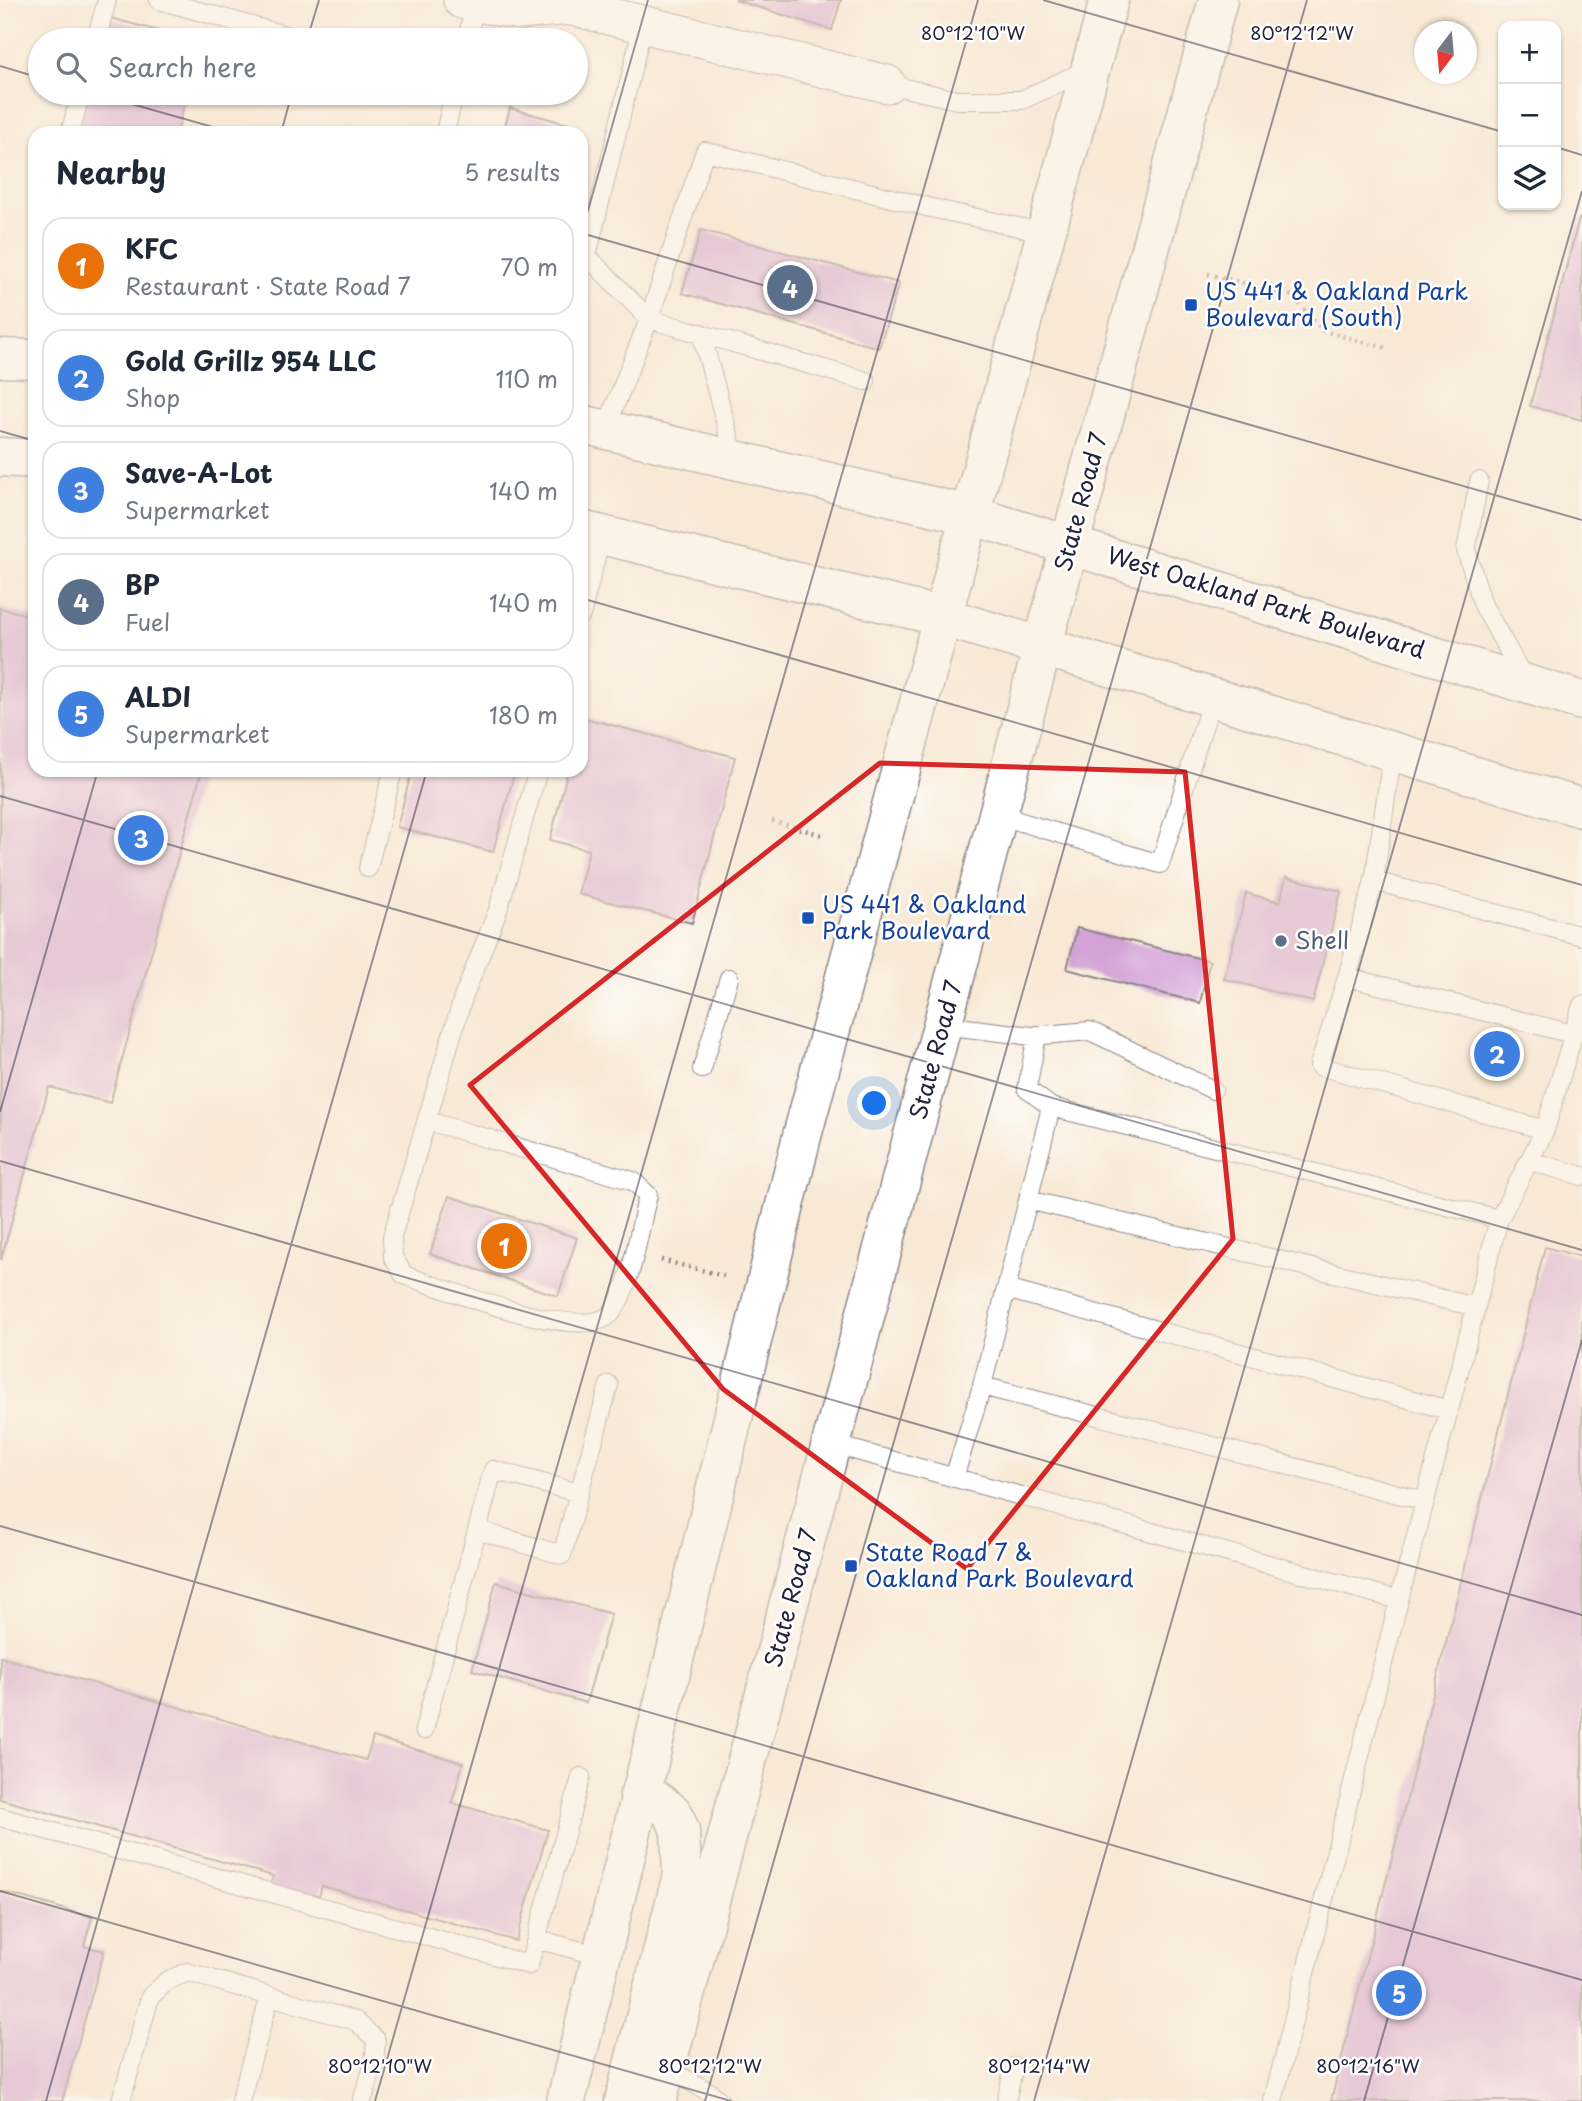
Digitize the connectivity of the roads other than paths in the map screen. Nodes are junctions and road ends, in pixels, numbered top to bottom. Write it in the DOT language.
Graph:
graph roads {
  1 [pos="107,0"];
  2 [pos="159,0"];
  3 [pos="1109,0"];
  4 [pos="1218,0"];
  5 [pos="469,2"];
  6 [pos="569,3"];
  7 [pos="643,25"];
  8 [pos="99,28"];
  9 [pos="259,28"];
  10 [pos="468,28"];
  11 [pos="1091,68"];
  12 [pos="887,84"];
  13 [pos="78,105"];
  14 [pos="451,105"];
  15 [pos="72,126"];
  16 [pos="447,126"];
  17 [pos="1046,233"];
  18 [pos="588,244"];
  19 [pos="588,264"];
  20 [pos="649,319"];
  21 [pos="701,333"];
  22 [pos="0,358"];
  23 [pos="28,359"];
  24 [pos="866,380"];
  25 [pos="594,426"];
  26 [pos="0,457"];
  27 [pos="734,458"];
  28 [pos="28,459"];
  29 [pos="1479,481"];
  30 [pos="970,515"];
  31 [pos="591,532"];
  32 [pos="1070,543"];
  33 [pos="588,557"];
  34 [pos="943,617"];
  35 [pos="1044,646"];
  36 [pos="1528,685"];
  37 [pos="1213,696"];
  38 [pos="1582,701"];
  39 [pos="1393,749"];
  40 [pos="392,777"];
  41 [pos="536,777"];
  42 [pos="1582,808"];
  43 [pos="999,815"];
  44 [pos="368,868"];
  45 [pos="1374,881"];
  46 [pos="1582,936"];
  47 [pos="1347,977"];
  48 [pos="729,978"];
  49 [pos="1582,1005"];
  50 [pos="942,1025"];
  51 [pos="1573,1034"];
  52 [pos="1037,1035"];
  53 [pos="702,1069"];
  54 [pos="1213,1090"];
  55 [pos="1051,1107"];
  56 [pos="428,1121"];
  57 [pos="1545,1130"];
  58 [pos="1530,1161"];
  59 [pos="1582,1175"];
  60 [pos="1028,1200"];
  61 [pos="1499,1219"];
  62 [pos="1006,1289"];
  63 [pos="1476,1307"];
  64 [pos="609,1385"];
  65 [pos="982,1386"];
  66 [pos="1449,1410"];
  67 [pos="832,1444"];
  68 [pos="954,1478"];
  69 [pos="579,1493"];
  70 [pos="1425,1501"];
  71 [pos="477,1530"];
  72 [pos="1399,1601"];
  73 [pos="424,1730"];
  74 [pos="582,1777"];
  75 [pos="639,1795"];
  76 [pos="0,1816"];
  77 [pos="536,1939"];
  78 [pos="600,1956"];
  79 [pos="270,1996"];
  80 [pos="1014,2067"];
  81 [pos="662,2084"];
  82 [pos="121,2101"];
  83 [pos="240,2101"];
  84 [pos="362,2101"];
  85 [pos="565,2101"];
  86 [pos="624,2101"];
  87 [pos="720,2101"];
  88 [pos="1006,2101"];
  89 [pos="1273,2101"];
  1 -- 8 [label="lane"];
  2 -- 9 [label="lane"];
  3 -- 11 [label="main road"];
  4 -- 32 [label="main road, State Road 7"];
  5 -- 6 [label="street"];
  5 -- 10 [label="lane"];
  6 -- 7 [label="street"];
  7 -- 12 [label="street"];
  7 -- 18 [label="lane"];
  11 -- 12 [label="lane"];
  11 -- 17 [label="main road"];
  13 -- 15 [label="lane"];
  14 -- 16 [label="lane"];
  17 -- 20 [label="lane"];
  17 -- 30 [label="main road"];
  19 -- 20 [label="lane"];
  20 -- 21 [label="lane"];
  20 -- 25 [label="lane"];
  21 -- 24 [label="lane"];
  21 -- 27 [label="lane"];
  22 -- 23 [label="main road"];
  25 -- 27 [label="main road, West Oakland Park Boulevard"];
  26 -- 28 [label="main road"];
  27 -- 30 [label="main road, West Oakland Park Boulevard"];
  29 -- 36 [label="lane"];
  30 -- 32 [label="main road, West Oakland Park Boulevard"];
  30 -- 34 [label="main road"];
  31 -- 33 [label="lane"];
  31 -- 34 [label="main road"];
  32 -- 35 [label="main road, State Road 7"];
  32 -- 36 [label="main road, West Oakland Park Boulevard"];
  34 -- 35 [label="main road"];
  34 -- 75 [label="main road"];
  35 -- 37 [label="main road"];
  35 -- 43 [label="main road, State Road 7"];
  36 -- 38 [label="main road, West Oakland Park Boulevard"];
  37 -- 39 [label="main road"];
  37 -- 43 [label="lane"];
  39 -- 42 [label="main road"];
  39 -- 45 [label="lane"];
  40 -- 44 [label="lane"];
  41 -- 56 [label="lane"];
  43 -- 50 [label="main road, State Road 7"];
  45 -- 46 [label="lane"];
  45 -- 47 [label="lane"];
  47 -- 51 [label="lane"];
  47 -- 57 [label="lane"];
  48 -- 53 [label="lane"];
  49 -- 51 [label="lane"];
  50 -- 52 [label="lane"];
  50 -- 67 [label="main road, State Road 7"];
  51 -- 57 [label="lane"];
  52 -- 54 [label="lane"];
  52 -- 55 [label="lane"];
  55 -- 60 [label="lane"];
  55 -- 61 [label="lane"];
  56 -- 56 [label="lane"];
  57 -- 58 [label="lane"];
  58 -- 59 [label="lane"];
  58 -- 61 [label="lane"];
  60 -- 62 [label="lane"];
  60 -- 63 [label="lane"];
  61 -- 63 [label="lane"];
  62 -- 65 [label="lane"];
  62 -- 66 [label="lane"];
  63 -- 66 [label="lane"];
  64 -- 69 [label="lane"];
  65 -- 68 [label="lane"];
  65 -- 70 [label="lane"];
  66 -- 70 [label="lane"];
  67 -- 68 [label="lane"];
  67 -- 81 [label="main road, State Road 7"];
  68 -- 72 [label="lane"];
  69 -- 71 [label="lane"];
  69 -- 71 [label="lane"];
  70 -- 72 [label="lane"];
  71 -- 73 [label="lane"];
  72 -- 89 [label="lane"];
  74 -- 77 [label="lane"];
  75 -- 78 [label="main road"];
  75 -- 86 [label="main road"];
  76 -- 77 [label="lane"];
  77 -- 78 [label="lane"];
  78 -- 85 [label="main road"];
  79 -- 82 [label="lane"];
  79 -- 83 [label="lane"];
  79 -- 84 [label="lane"];
  80 -- 88 [label="lane"];
  81 -- 87 [label="lane"];
}
